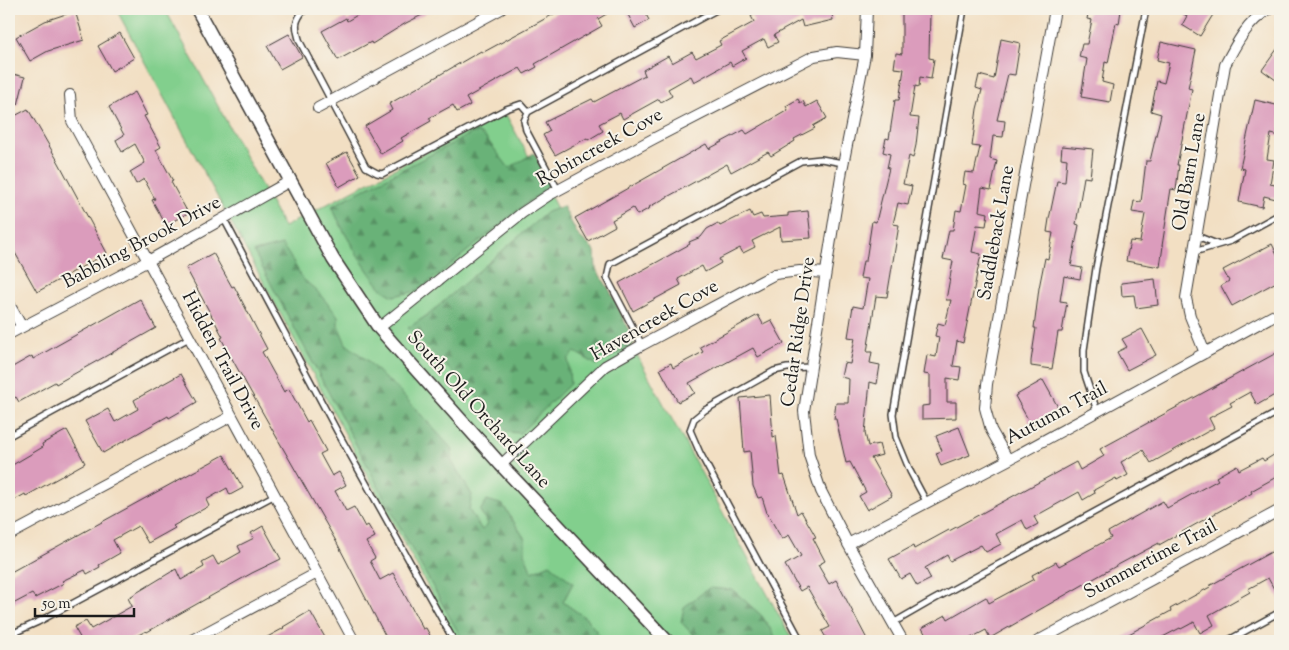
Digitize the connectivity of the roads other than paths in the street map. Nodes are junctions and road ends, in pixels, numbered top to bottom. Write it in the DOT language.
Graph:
graph roads {
  1 [pos="197,9"];
  2 [pos="305,9"];
  3 [pos="501,9"];
  4 [pos="718,9"];
  5 [pos="868,9"];
  6 [pos="964,9"];
  7 [pos="1055,9"];
  8 [pos="1146,9"];
  9 [pos="1269,9"];
  10 [pos="865,55"];
  11 [pos="70,95"];
  12 [pos="330,101"];
  13 [pos="318,108"];
  14 [pos="528,112"];
  15 [pos="843,163"];
  16 [pos="290,181"];
  17 [pos="558,190"];
  18 [pos="1280,214"];
  19 [pos="224,219"];
  20 [pos="1197,236"];
  21 [pos="1220,245"];
  22 [pos="1194,252"];
  23 [pos="148,261"];
  24 [pos="825,273"];
  25 [pos="9,304"];
  26 [pos="1280,312"];
  27 [pos="22,327"];
  28 [pos="380,328"];
  29 [pos="9,334"];
  30 [pos="190,338"];
  31 [pos="642,345"];
  32 [pos="1205,353"];
  33 [pos="810,367"];
  34 [pos="1097,411"];
  35 [pos="1280,411"];
  36 [pos="232,416"];
  37 [pos="9,436"];
  38 [pos="1008,460"];
  39 [pos="501,465"];
  40 [pos="275,495"];
  41 [pos="927,503"];
  42 [pos="1280,510"];
  43 [pos="9,535"];
  44 [pos="848,544"];
  45 [pos="317,573"];
  46 [pos="1280,612"];
  47 [pos="893,624"];
  48 [pos="9,635"];
  49 [pos="190,641"];
  50 [pos="354,641"];
  51 [pos="454,641"];
  52 [pos="667,641"];
  53 [pos="801,641"];
  54 [pos="903,641"];
  55 [pos="1038,641"];
  56 [pos="1228,641"];
  1 -- 16 [label="street, South Old Orchard Lane"];
  2 -- 12 [label="lane"];
  3 -- 12 [label="street"];
  4 -- 14 [label="lane"];
  5 -- 10 [label="street, Cedar Ridge Drive"];
  6 -- 41 [label="lane"];
  7 -- 38 [label="street, Saddleback Lane"];
  8 -- 34 [label="lane"];
  9 -- 20 [label="street, Old Barn Lane"];
  10 -- 15 [label="street, Cedar Ridge Drive"];
  10 -- 17 [label="street, Robincreek Cove"];
  11 -- 23 [label="street, Hidden Trail Drive"];
  12 -- 13 [label="street"];
  12 -- 14 [label="lane"];
  14 -- 17 [label="lane"];
  15 -- 24 [label="street, Cedar Ridge Drive"];
  15 -- 31 [label="lane"];
  16 -- 19 [label="street, Babbling Brook Drive"];
  16 -- 28 [label="street, South Old Orchard Lane"];
  17 -- 28 [label="street, Robincreek Cove"];
  18 -- 21 [label="lane"];
  19 -- 23 [label="street, Babbling Brook Drive"];
  19 -- 51 [label="lane"];
  20 -- 21 [label="lane"];
  20 -- 22 [label="street, Old Barn Lane"];
  21 -- 22 [label="lane"];
  22 -- 32 [label="street, Old Barn Lane"];
  23 -- 27 [label="street, Babbling Brook Drive"];
  23 -- 30 [label="street, Hidden Trail Drive"];
  24 -- 31 [label="street, Havencreek Cove"];
  24 -- 33 [label="street, Cedar Ridge Drive"];
  25 -- 27 [label="street"];
  26 -- 32 [label="street, Autumn Trail"];
  27 -- 29 [label="street, Babbling Brook Drive"];
  28 -- 39 [label="street, South Old Orchard Lane"];
  30 -- 36 [label="street, Hidden Trail Drive"];
  30 -- 37 [label="lane"];
  31 -- 39 [label="street, Havencreek Cove"];
  32 -- 34 [label="street, Autumn Trail"];
  33 -- 44 [label="street, Cedar Ridge Drive"];
  33 -- 53 [label="lane"];
  34 -- 38 [label="street, Autumn Trail"];
  35 -- 47 [label="lane"];
  36 -- 40 [label="street, Hidden Trail Drive"];
  36 -- 43 [label="street"];
  38 -- 41 [label="street, Autumn Trail"];
  39 -- 52 [label="street, South Old Orchard Lane"];
  40 -- 45 [label="street, Hidden Trail Drive"];
  40 -- 48 [label="lane"];
  41 -- 44 [label="street, Autumn Trail"];
  42 -- 55 [label="street, Summertime Trail"];
  44 -- 47 [label="street, Cedar Ridge Drive"];
  45 -- 49 [label="street"];
  45 -- 50 [label="street, Hidden Trail Drive"];
  46 -- 56 [label="lane"];
  47 -- 54 [label="street, Cedar Ridge Drive"];
}
